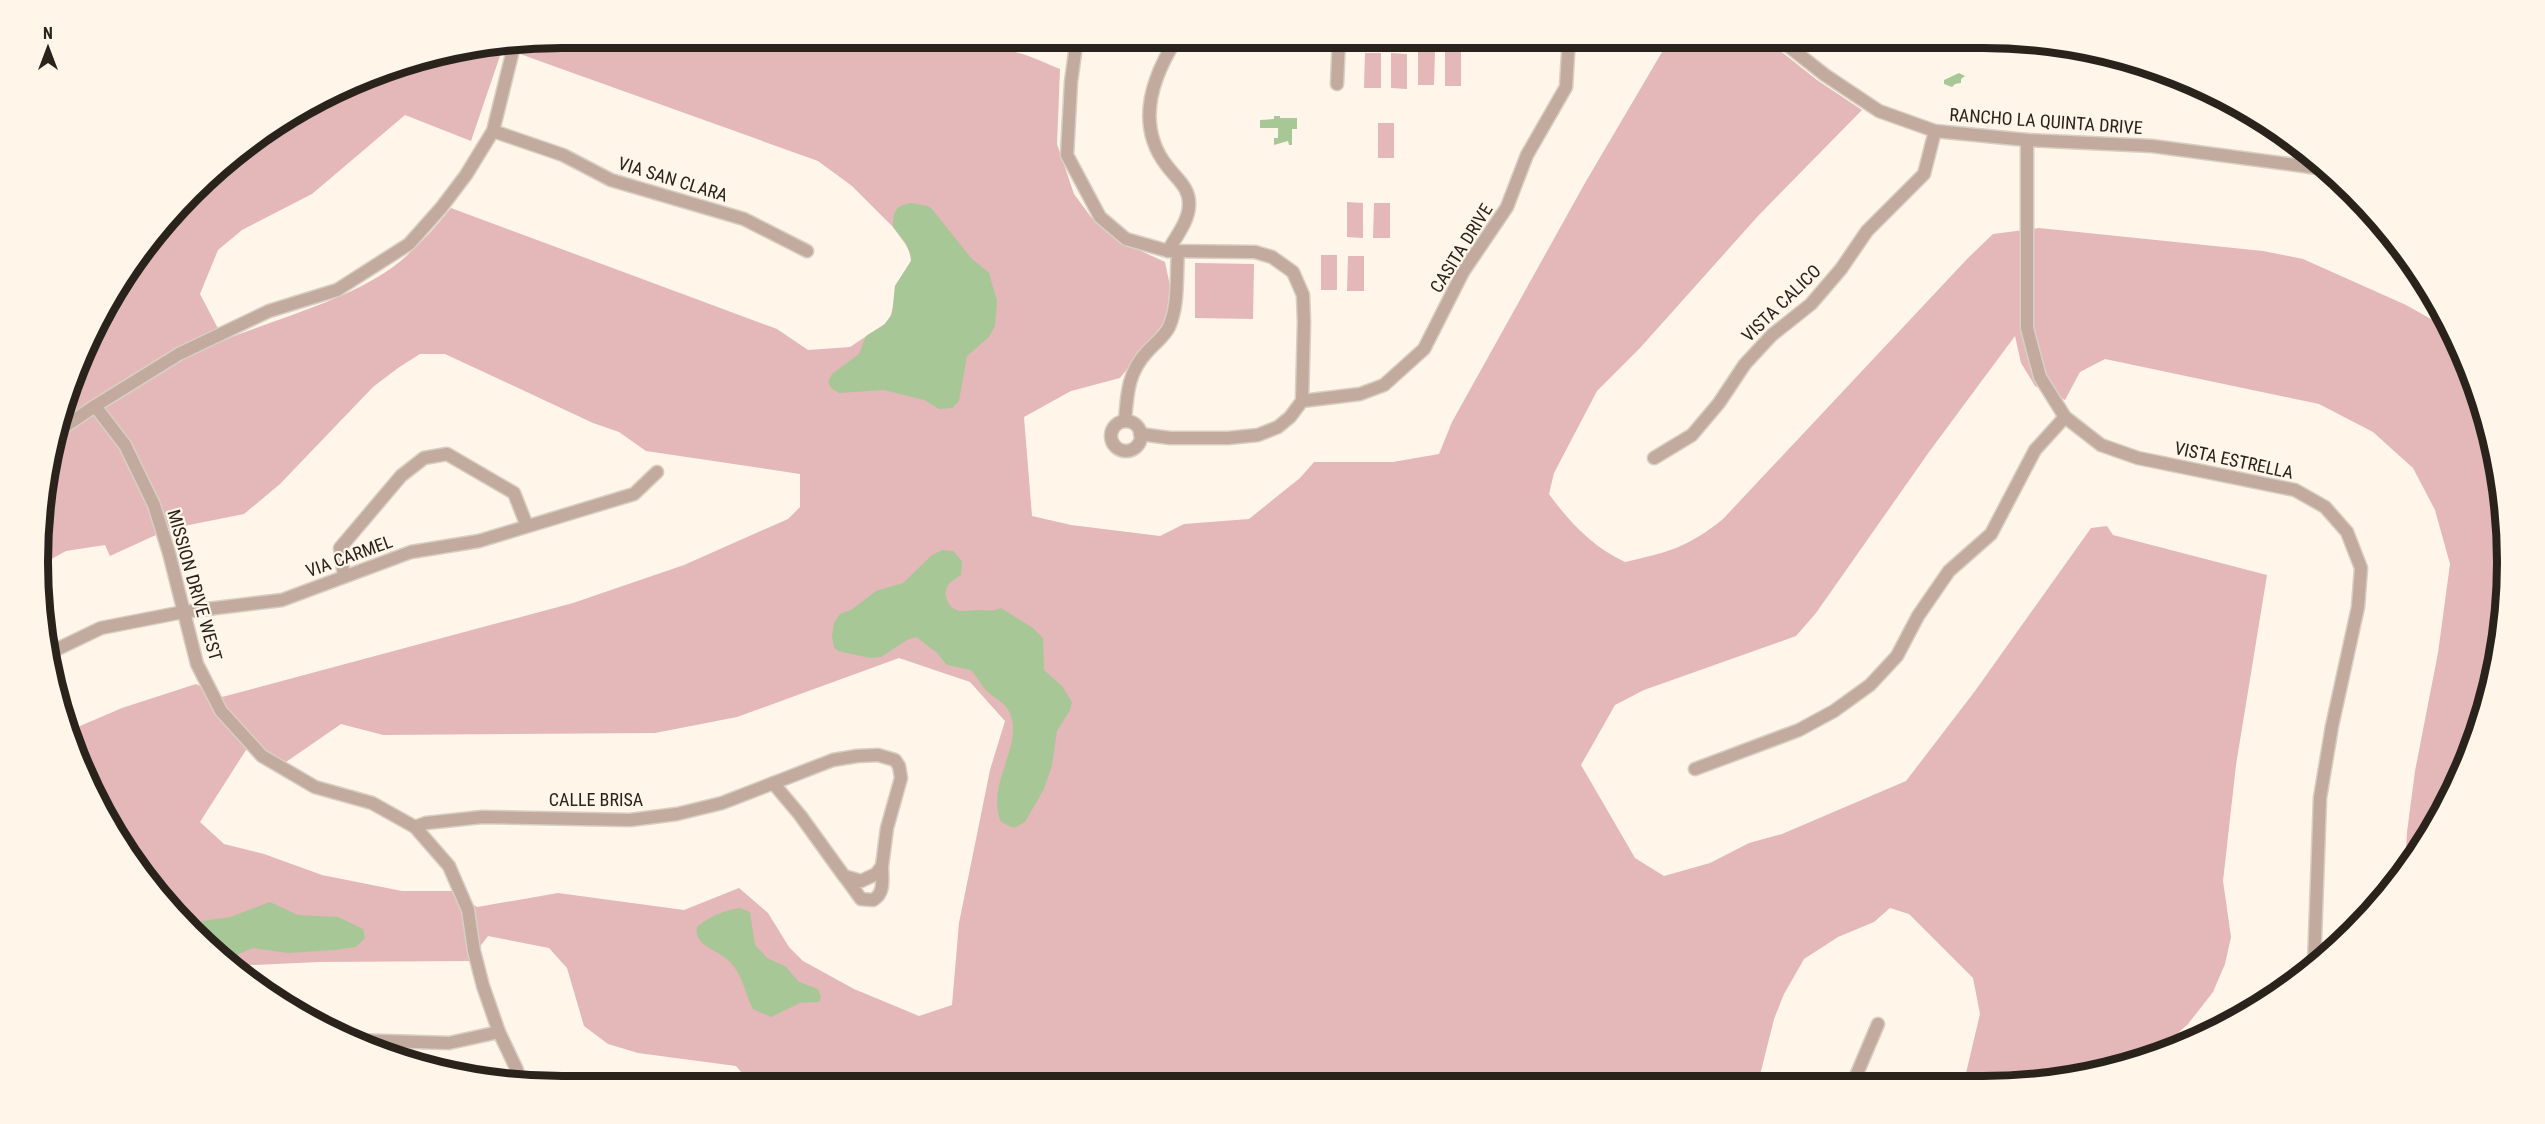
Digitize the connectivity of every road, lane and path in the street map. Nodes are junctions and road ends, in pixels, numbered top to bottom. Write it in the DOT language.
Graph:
graph roads {
  1 [pos="1076,48"];
  2 [pos="1171,48"];
  3 [pos="1339,48"];
  4 [pos="1568,48"];
  5 [pos="1791,48"];
  6 [pos="512,50"];
  7 [pos="1337,84"];
  8 [pos="493,131"];
  9 [pos="1935,131"];
  10 [pos="2026,140"];
  11 [pos="2312,167"];
  12 [pos="807,252"];
  13 [pos="1173,252"];
  14 [pos="1302,401"];
  15 [pos="95,406"];
  16 [pos="2065,417"];
  17 [pos="1125,421"];
  18 [pos="67,425"];
  19 [pos="1140,434"];
  20 [pos="1654,458"];
  21 [pos="657,472"];
  22 [pos="527,526"];
  23 [pos="344,576"];
  24 [pos="183,612"];
  25 [pos="56,650"];
  26 [pos="1695,769"];
  27 [pos="773,783"];
  28 [pos="415,827"];
  29 [pos="882,866"];
  30 [pos="844,876"];
  31 [pos="2314,954"];
  32 [pos="1878,1024"];
  33 [pos="499,1032"];
  34 [pos="375,1041"];
  35 [pos="517,1074"];
  36 [pos="1856,1076"];
  1 -- 13 [label="street"];
  2 -- 13 [label="street"];
  3 -- 7 [label="street"];
  4 -- 14 [label="street, CASITA DRIVE"];
  5 -- 9 [label="street, RANCHO LA QUINTA DRIVE"];
  6 -- 8 [label="street"];
  8 -- 12 [label="street, VIA SAN CLARA"];
  8 -- 15 [label="street"];
  9 -- 10 [label="street, RANCHO LA QUINTA DRIVE"];
  9 -- 20 [label="street, VISTA CALICO"];
  10 -- 11 [label="street, RANCHO LA QUINTA DRIVE"];
  10 -- 16 [label="street, VISTA ESTRELLA"];
  13 -- 14 [label="street"];
  13 -- 17 [label="street"];
  14 -- 19 [label="street"];
  15 -- 18 [label="street"];
  15 -- 24 [label="street, MISSION DRIVE WEST"];
  16 -- 26 [label="street"];
  16 -- 31 [label="street, VISTA ESTRELLA"];
  17 -- 19 [label="street"];
  17 -- 19 [label="street"];
  21 -- 22 [label="street, VIA CARMEL"];
  22 -- 23 [label="street, VIA CARMEL"];
  22 -- 23 [label="street"];
  23 -- 24 [label="street, VIA CARMEL"];
  24 -- 25 [label="street, VIA CARMEL"];
  24 -- 28 [label="street, MISSION DRIVE WEST"];
  27 -- 28 [label="street, CALLE BRISA"];
  27 -- 29 [label="street, CALLE BRISA"];
  27 -- 30 [label="street"];
  28 -- 33 [label="street, MISSION DRIVE WEST"];
  29 -- 30 [label="street"];
  29 -- 30 [label="street"];
  32 -- 36 [label="street"];
  33 -- 34 [label="street"];
  33 -- 35 [label="street, MISSION DRIVE WEST"];
}
